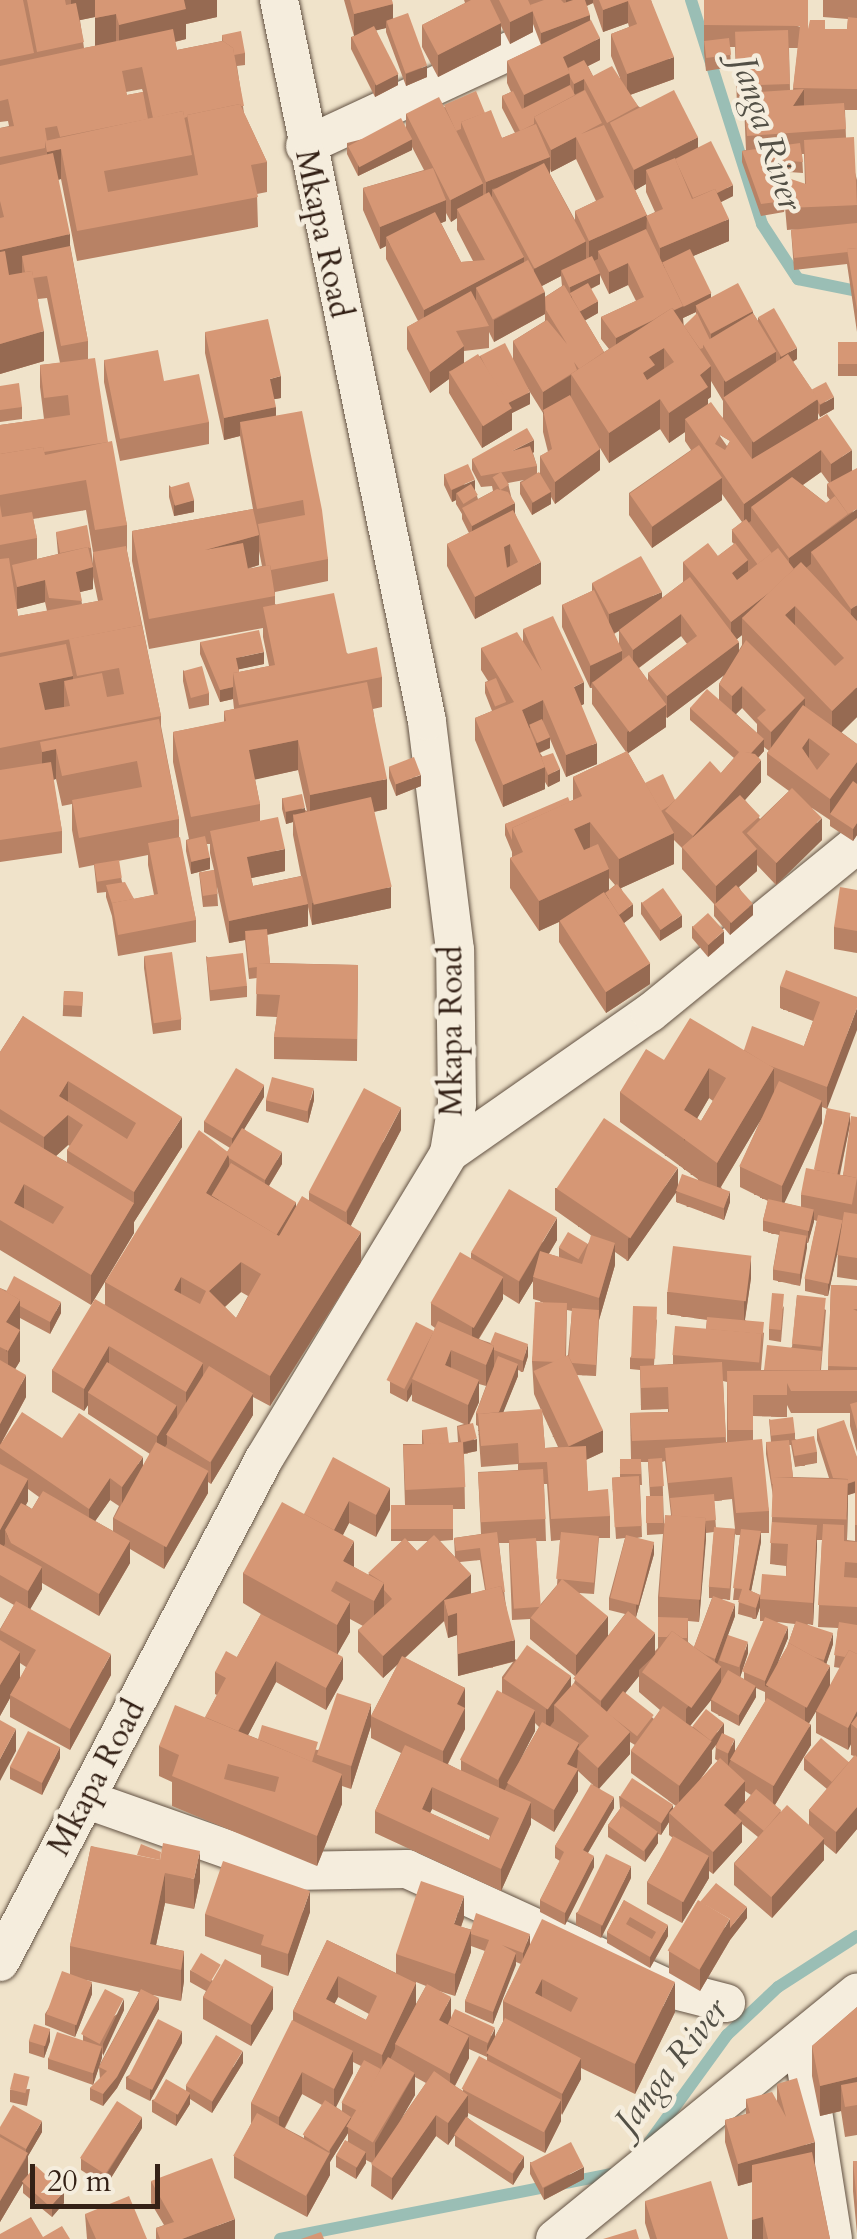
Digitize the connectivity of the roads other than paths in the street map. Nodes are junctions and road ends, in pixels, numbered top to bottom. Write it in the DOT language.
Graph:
graph roads {
  1 [pos="279,0"];
  2 [pos="533,40"];
  3 [pos="304,146"];
  4 [pos="857,844"];
  5 [pos="449,1153"];
  6 [pos="85,1799"];
  7 [pos="0,1962"];
  8 [pos="857,1992"];
  9 [pos="726,2003"];
  10 [pos="802,2041"];
  11 [pos="555,2239"];
  12 [pos="833,2239"];
  1 -- 3 [label="street, Mkapa Road"];
  2 -- 3 [label="street"];
  3 -- 5 [label="street, Mkapa Road"];
  4 -- 5 [label="street"];
  5 -- 6 [label="street, Mkapa Road"];
  6 -- 7 [label="street, Mkapa Road"];
  6 -- 9 [label="street"];
  8 -- 10 [label="street"];
  10 -- 11 [label="street"];
  10 -- 12 [label="street"];
}
